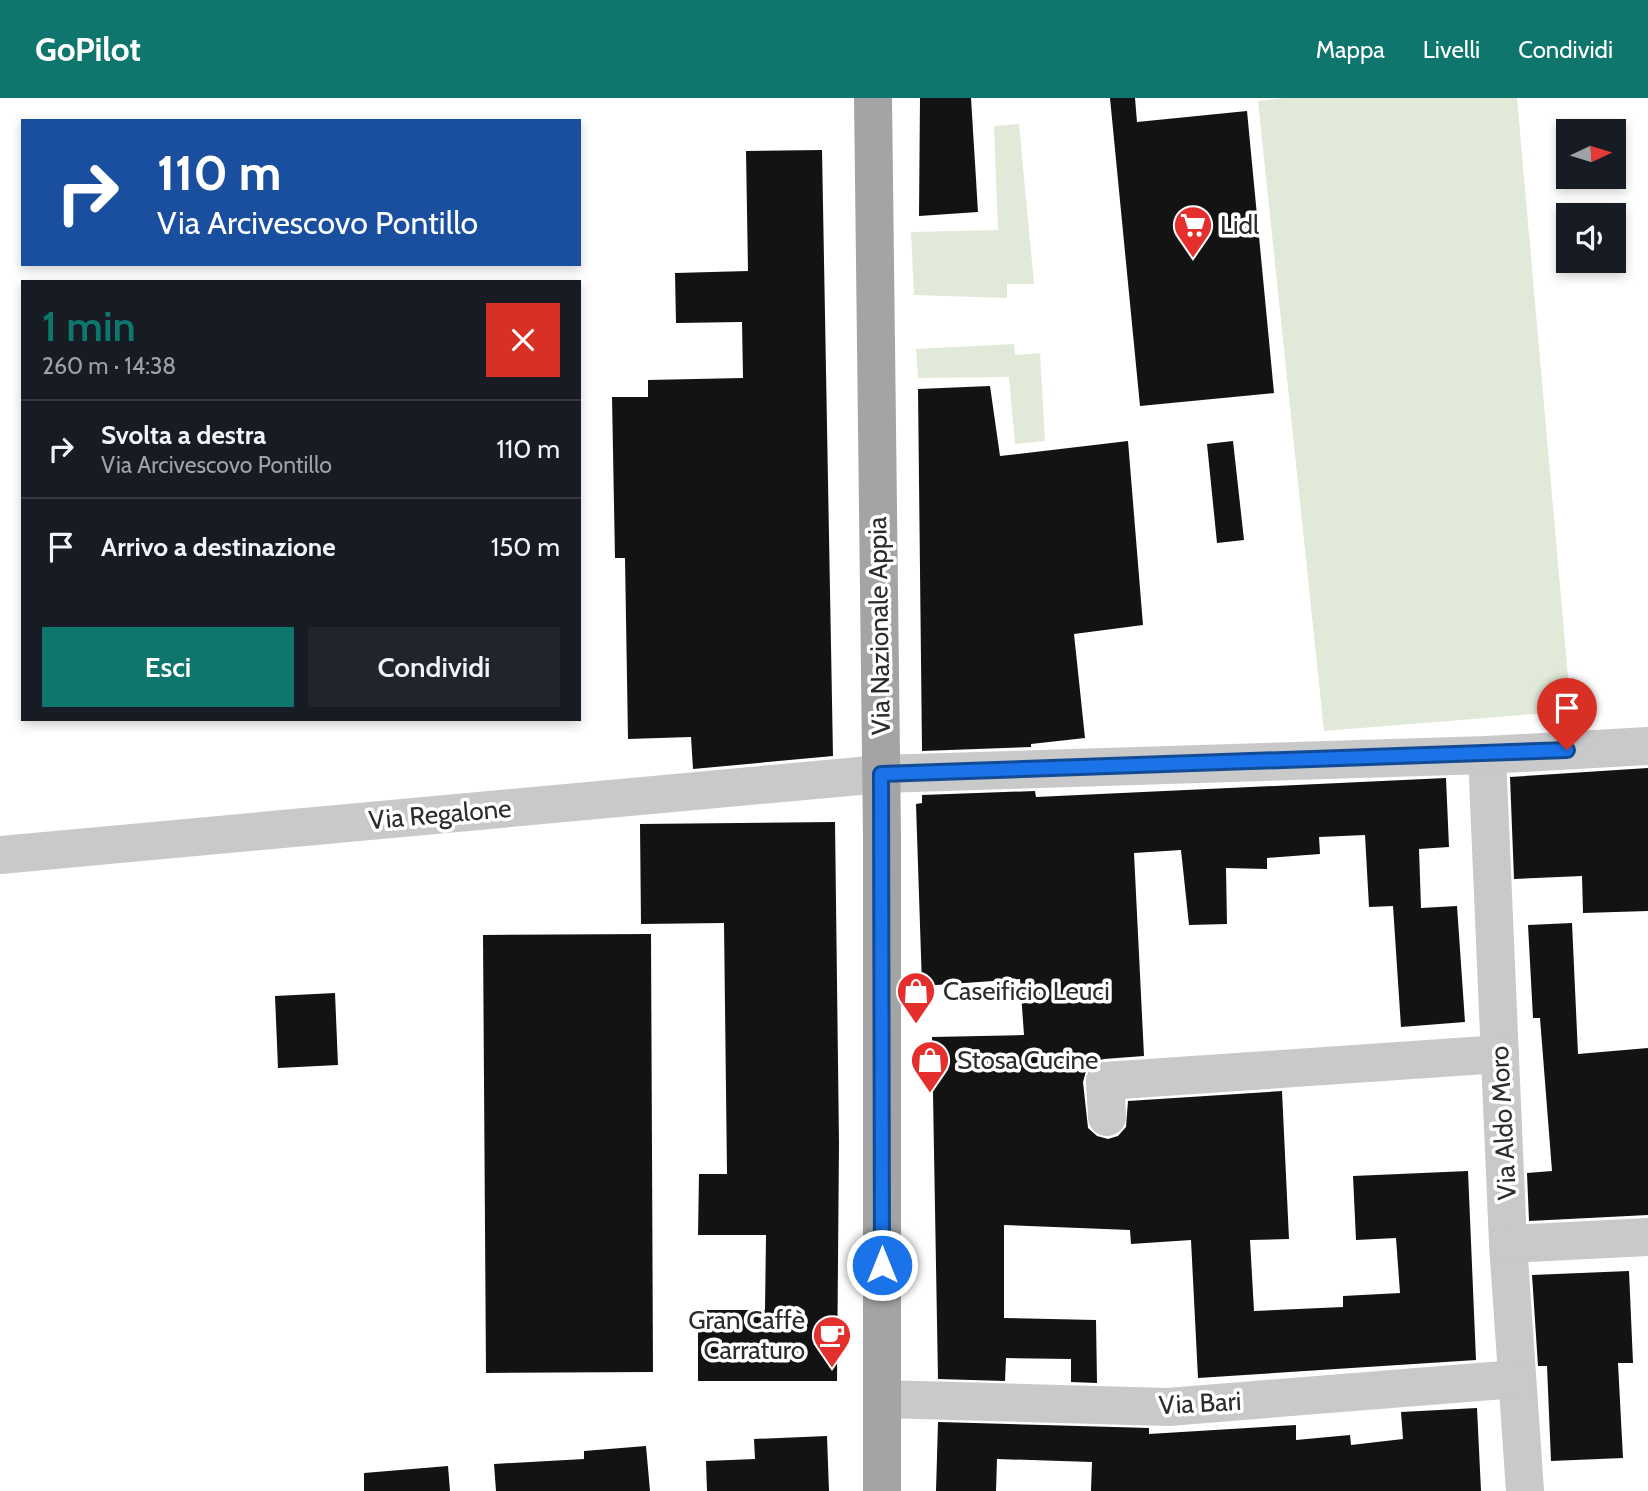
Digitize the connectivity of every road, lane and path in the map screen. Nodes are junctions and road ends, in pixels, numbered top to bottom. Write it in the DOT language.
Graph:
graph roads {
  1 [pos="873,98"];
  2 [pos="1648,746"];
  3 [pos="1487,755"];
  4 [pos="881,774"];
  5 [pos="0,855"];
  6 [pos="1500,1054"];
  7 [pos="1107,1117"];
  8 [pos="1648,1237"];
  9 [pos="1508,1244"];
  10 [pos="1516,1379"];
  11 [pos="882,1398"];
  12 [pos="882,1491"];
  13 [pos="1525,1491"];
  1 -- 4 [label="main road, Via Nazionale Appia"];
  2 -- 3 [label="street, Via Regalone"];
  3 -- 4 [label="street, Via Regalone"];
  3 -- 6 [label="street, Via Aldo Moro"];
  4 -- 5 [label="street, Via Regalone"];
  4 -- 11 [label="main road, Via Nazionale Appia"];
  6 -- 7 [label="street"];
  6 -- 9 [label="street, Via Aldo Moro"];
  8 -- 9 [label="street"];
  9 -- 10 [label="street, Via Aldo Moro"];
  10 -- 11 [label="street, Via Bari"];
  10 -- 13 [label="street, Via Aldo Moro"];
  11 -- 12 [label="main road, Via Nazionale Appia"];
}
